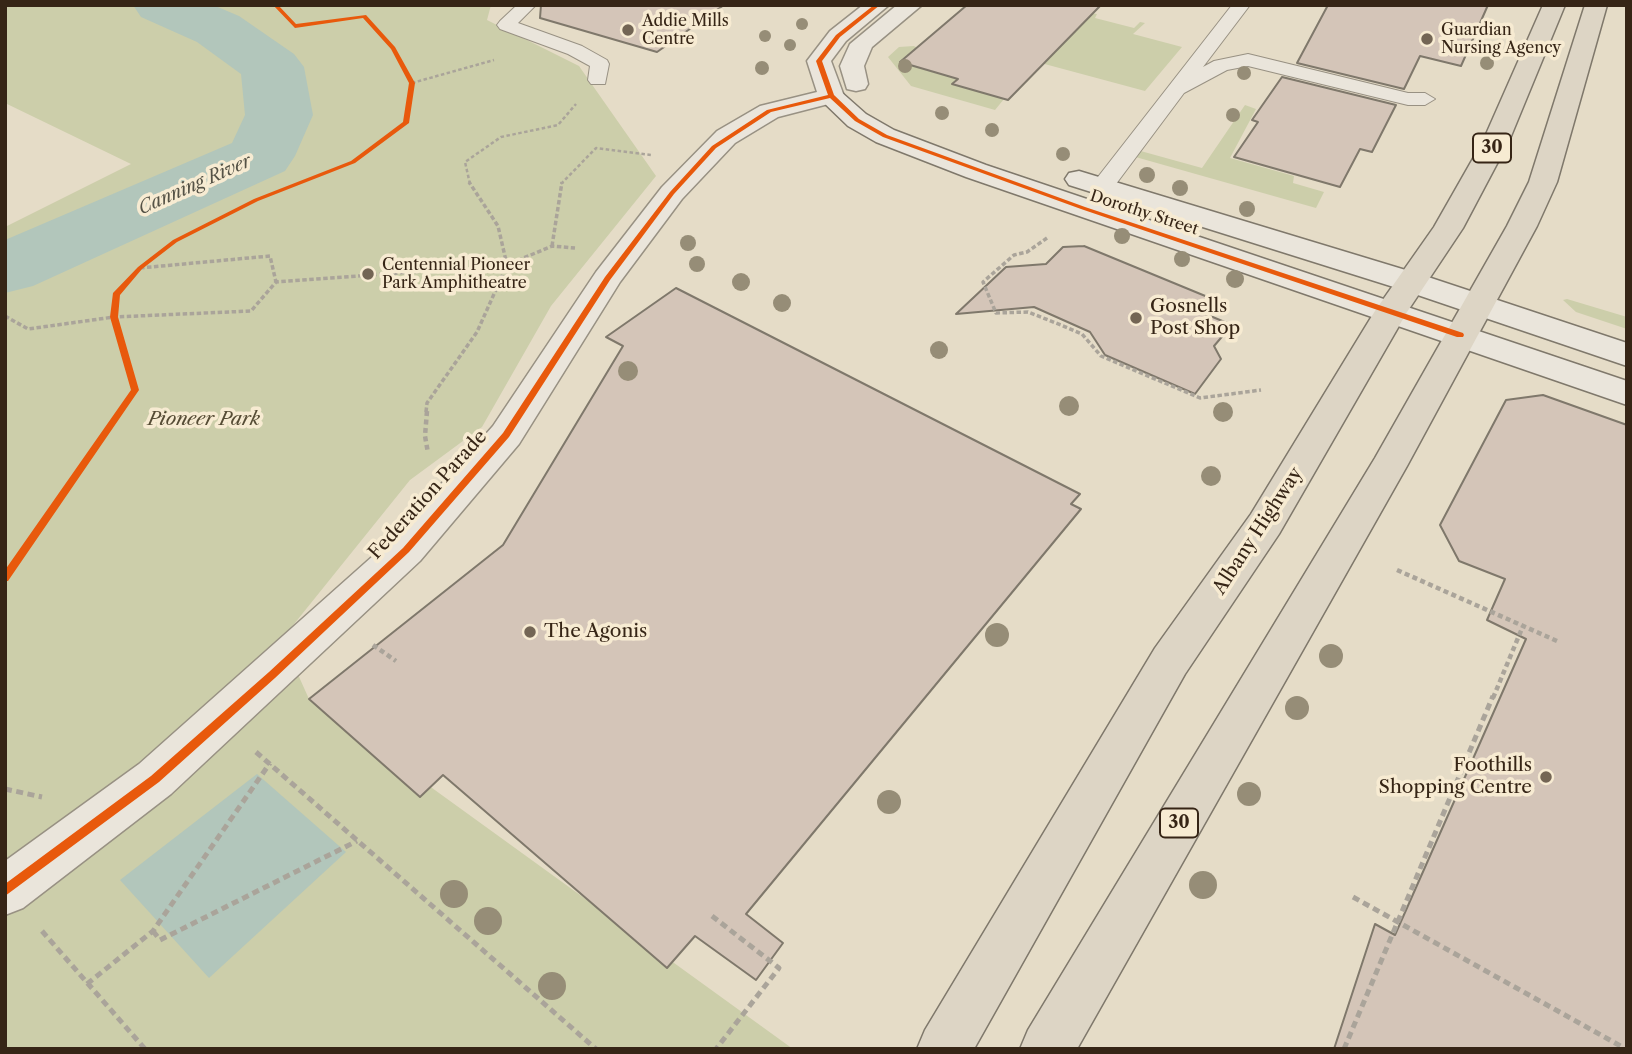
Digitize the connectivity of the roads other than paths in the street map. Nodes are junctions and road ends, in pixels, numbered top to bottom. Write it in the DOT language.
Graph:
graph roads {
  1 [pos="527,5"];
  2 [pos="878,5"];
  3 [pos="911,5"];
  4 [pos="1241,5"];
  5 [pos="1554,5"];
  6 [pos="1596,5"];
  7 [pos="598,80"];
  8 [pos="1177,89"];
  9 [pos="843,90"];
  10 [pos="1425,99"];
  11 [pos="1102,187"];
  12 [pos="1411,282"];
  13 [pos="1391,311"];
  14 [pos="1469,320"];
  15 [pos="1627,355"];
  16 [pos="1627,393"];
  17 [pos="5,891"];
  18 [pos="944,1049"];
  19 [pos="1046,1049"];
  1 -- 7 [label="lane"];
  2 -- 9 [label="street"];
  3 -- 9 [label="street"];
  4 -- 8 [label="lane"];
  5 -- 12 [label="highway, Albany Highway / 30"];
  6 -- 14 [label="highway, 30"];
  8 -- 10 [label="lane"];
  8 -- 11 [label="lane"];
  9 -- 11 [label="street, Dorothy Street"];
  9 -- 13 [label="street, Dorothy Street"];
  9 -- 17 [label="street, Federation Parade"];
  11 -- 12 [label="street, Dorothy Street"];
  12 -- 13 [label="highway, Albany Highway / 30"];
  12 -- 14 [label="street, Dorothy Street"];
  13 -- 14 [label="street, Dorothy Street"];
  13 -- 18 [label="highway, Albany Highway / 30"];
  14 -- 15 [label="street, Dorothy Street"];
  14 -- 16 [label="street, Dorothy Street"];
  14 -- 19 [label="highway, 30"];
}
